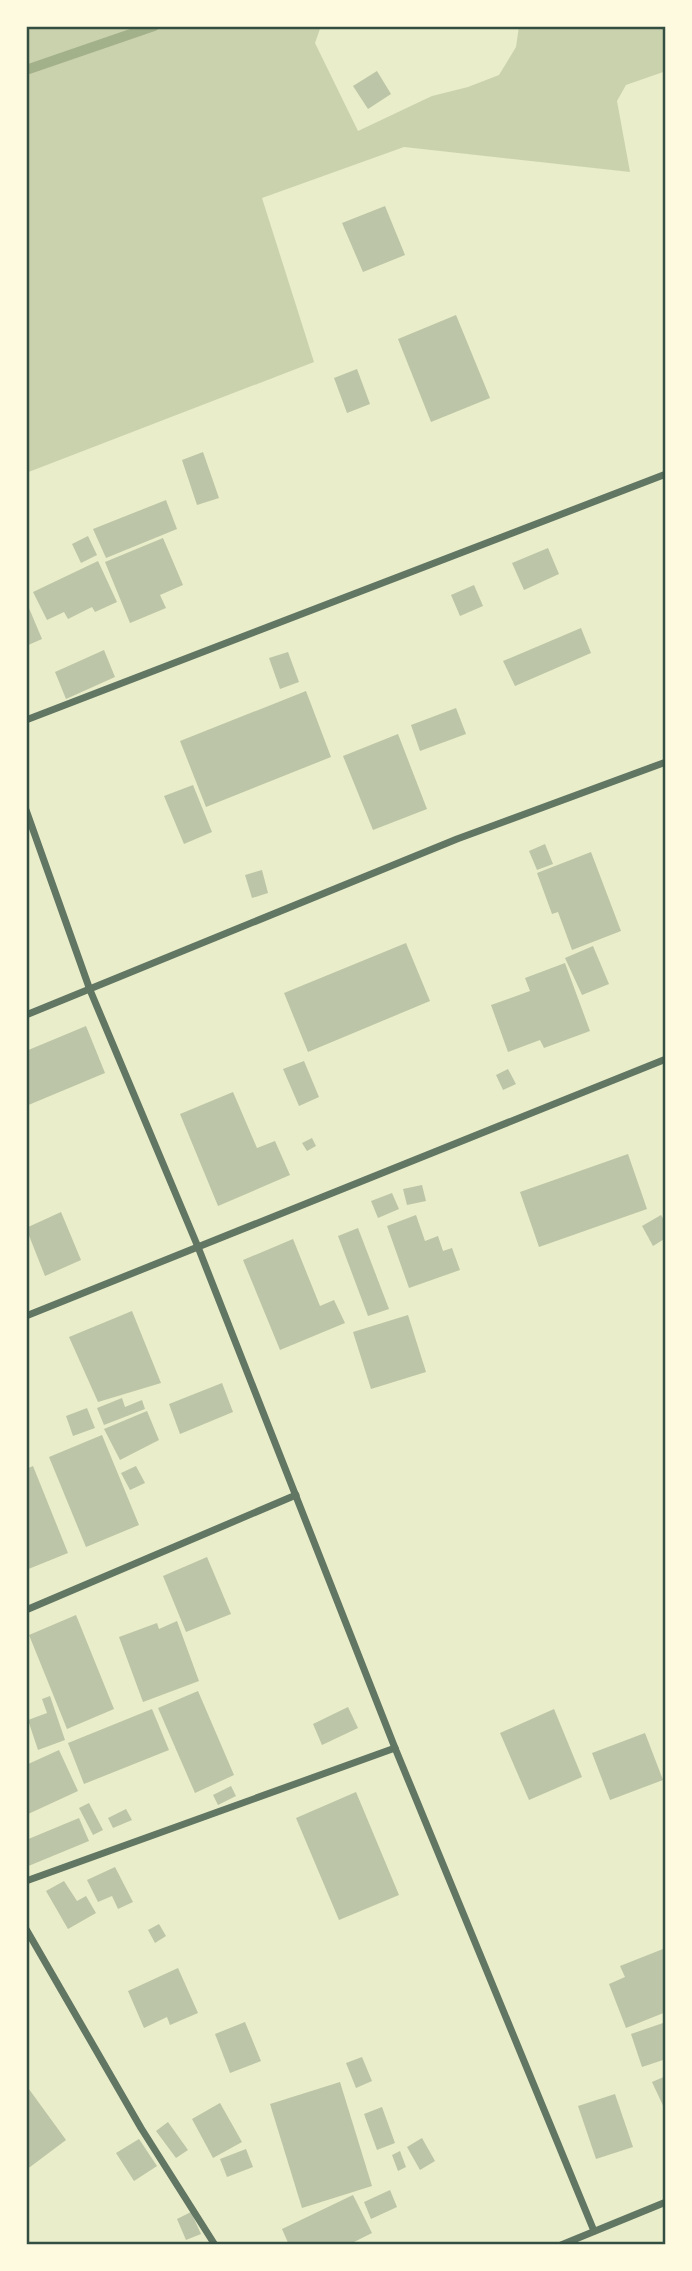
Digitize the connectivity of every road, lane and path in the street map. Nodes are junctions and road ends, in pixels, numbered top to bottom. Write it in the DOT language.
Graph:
graph roads {
  1 [pos="666,474"];
  2 [pos="26,720"];
  3 [pos="666,762"];
  4 [pos="26,810"];
  5 [pos="90,990"];
  6 [pos="26,1016"];
  7 [pos="666,1059"];
  8 [pos="198,1247"];
  9 [pos="26,1316"];
  10 [pos="296,1495"];
  11 [pos="26,1610"];
  12 [pos="395,1748"];
  13 [pos="26,1881"];
  14 [pos="26,1930"];
  15 [pos="666,2202"];
  16 [pos="594,2231"];
  17 [pos="215,2245"];
  18 [pos="561,2245"];
  1 -- 2 [label="street"];
  3 -- 5 [label="street"];
  4 -- 5 [label="street"];
  5 -- 6 [label="street"];
  5 -- 8 [label="street"];
  7 -- 8 [label="street"];
  8 -- 9 [label="street"];
  8 -- 10 [label="street"];
  10 -- 11 [label="street"];
  10 -- 12 [label="street"];
  12 -- 13 [label="street"];
  12 -- 16 [label="street"];
  14 -- 17 [label="street"];
  15 -- 16 [label="street"];
  16 -- 18 [label="street"];
}
